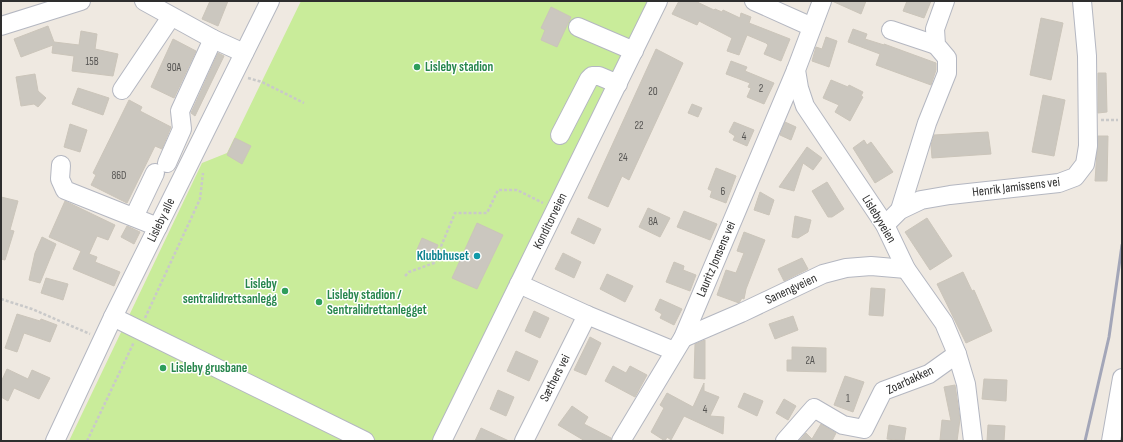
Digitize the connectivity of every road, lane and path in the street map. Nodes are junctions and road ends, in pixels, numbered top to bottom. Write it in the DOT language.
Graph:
graph roads {
  1 [pos="81,1"];
  2 [pos="144,1"];
  3 [pos="270,1"];
  4 [pos="658,1"];
  5 [pos="754,1"];
  6 [pos="822,1"];
  7 [pos="945,1"];
  8 [pos="1082,1"];
  9 [pos="171,17"];
  10 [pos="1,26"];
  11 [pos="578,27"];
  12 [pos="812,27"];
  13 [pos="891,30"];
  14 [pos="213,39"];
  15 [pos="936,44"];
  16 [pos="634,51"];
  17 [pos="244,53"];
  18 [pos="796,70"];
  19 [pos="243,77"];
  20 [pos="618,84"];
  21 [pos="122,90"];
  22 [pos="304,103"];
  23 [pos="560,135"];
  24 [pos="61,165"];
  25 [pos="203,166"];
  26 [pos="556,209"];
  27 [pos="900,210"];
  28 [pos="134,217"];
  29 [pos="885,224"];
  30 [pos="158,227"];
  31 [pos="906,268"];
  32 [pos="405,276"];
  33 [pos="519,284"];
  34 [pos="1,298"];
  35 [pos="587,315"];
  36 [pos="113,317"];
  37 [pos="139,330"];
  38 [pos="103,340"];
  39 [pos="679,345"];
  40 [pos="957,354"];
  41 [pos="1122,378"];
  42 [pos="55,441"];
  43 [pos="87,441"];
  44 [pos="365,441"];
  45 [pos="442,441"];
  46 [pos="524,441"];
  47 [pos="621,441"];
  48 [pos="785,441"];
  49 [pos="973,441"];
  50 [pos="1111,441"];
  1 -- 10 [label="street"];
  2 -- 9 [label="street"];
  3 -- 17 [label="street, Lisleby alle"];
  4 -- 16 [label="street, Konditorveien"];
  5 -- 12 [label="street"];
  6 -- 12 [label="street"];
  7 -- 15 [label="street"];
  8 -- 27 [label="street, Henrik Jamissens vei"];
  9 -- 14 [label="street"];
  9 -- 21 [label="street"];
  11 -- 16 [label="street"];
  12 -- 18 [label="street"];
  13 -- 15 [label="street"];
  14 -- 17 [label="street"];
  14 -- 28 [label="street"];
  15 -- 27 [label="street, Henrik Jamissens vei"];
  16 -- 20 [label="street, Konditorveien"];
  17 -- 30 [label="street, Lisleby alle"];
  18 -- 29 [label="street, Lislebyveien"];
  18 -- 39 [label="street, Lauritz Jonsens vei"];
  19 -- 22 [label="path"];
  20 -- 23 [label="street"];
  20 -- 26 [label="street, Konditorveien"];
  24 -- 28 [label="street"];
  25 -- 37 [label="path"];
  26 -- 32 [label="path"];
  26 -- 33 [label="street, Konditorveien"];
  27 -- 29 [label="street, Henrik Jamissens vei"];
  28 -- 30 [label="street"];
  29 -- 31 [label="street, Lislebyveien"];
  30 -- 36 [label="street, Lisleby alle"];
  31 -- 39 [label="street, Sanengveien"];
  31 -- 40 [label="street, Lislebyveien"];
  33 -- 35 [label="street"];
  33 -- 45 [label="street, Konditorveien"];
  34 -- 38 [label="path"];
  35 -- 39 [label="street"];
  35 -- 46 [label="street, Sæthers vei"];
  36 -- 37 [label="street"];
  36 -- 38 [label="street, Lisleby alle"];
  37 -- 43 [label="path"];
  37 -- 44 [label="street"];
  38 -- 42 [label="street, Lisleby alle"];
  39 -- 47 [label="street, Lauritz Jonsens vei"];
  40 -- 48 [label="street, Zoarbakken"];
  40 -- 49 [label="street, Lislebyveien"];
  41 -- 50 [label="street"];
}
